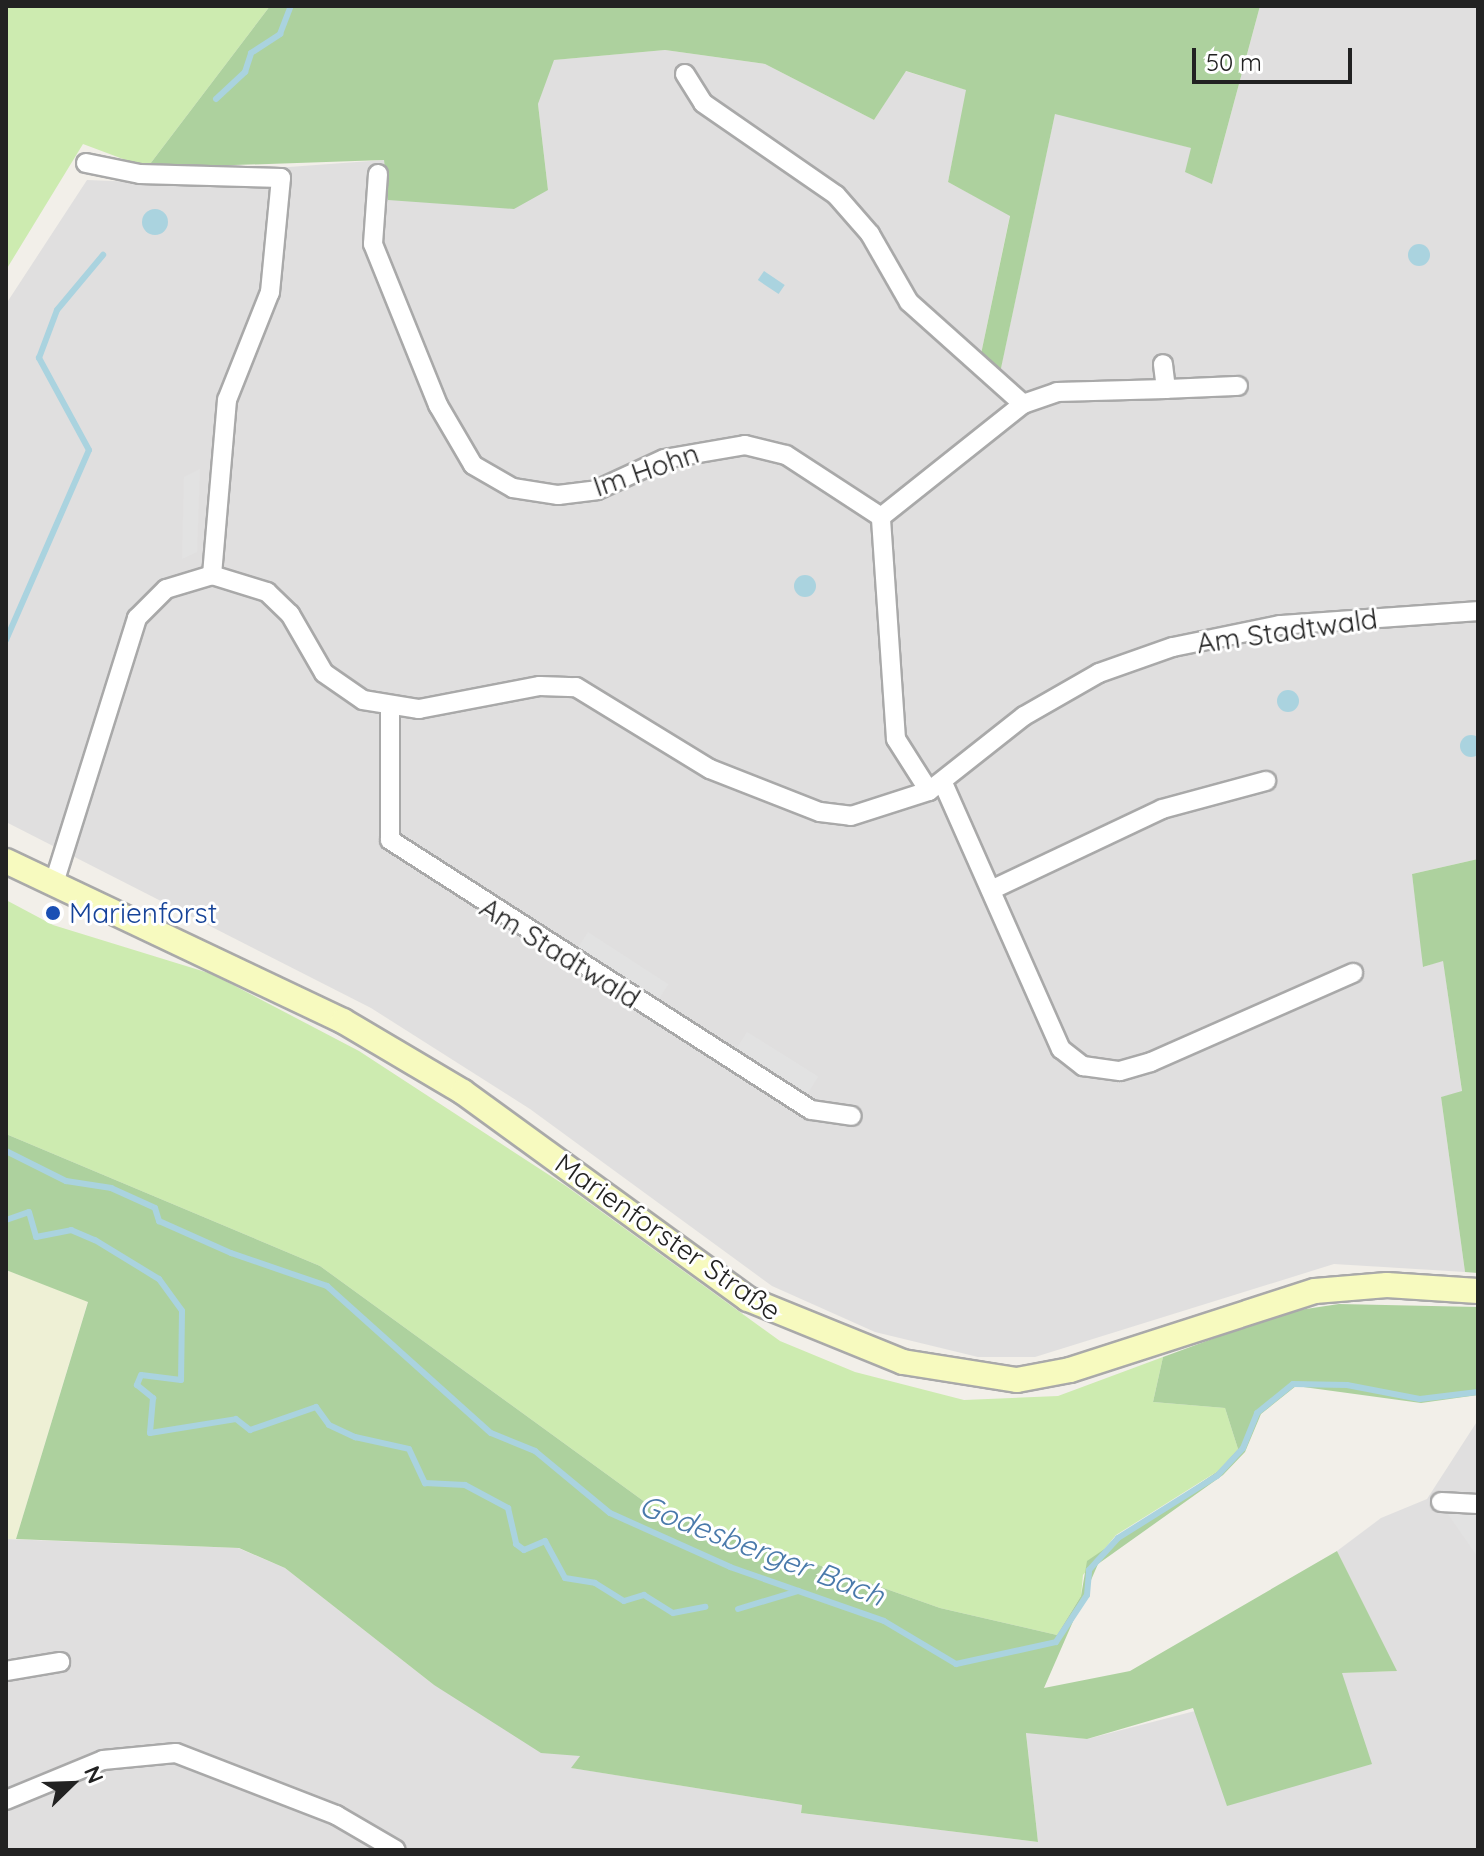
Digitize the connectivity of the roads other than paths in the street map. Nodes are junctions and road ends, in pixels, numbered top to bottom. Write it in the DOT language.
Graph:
graph roads {
  1 [pos="685,74"];
  2 [pos="86,163"];
  3 [pos="378,174"];
  4 [pos="1163,364"];
  5 [pos="1238,386"];
  6 [pos="1166,389"];
  7 [pos="1023,404"];
  8 [pos="881,517"];
  9 [pos="212,575"];
  10 [pos="1478,611"];
  11 [pos="390,708"];
  12 [pos="1266,781"];
  13 [pos="936,787"];
  14 [pos="6,861"];
  15 [pos="54,883"];
  16 [pos="991,890"];
  17 [pos="1353,973"];
  18 [pos="852,1116"];
  19 [pos="1478,1291"];
  20 [pos="1441,1502"];
  21 [pos="1478,1504"];
  22 [pos="60,1662"];
  23 [pos="6,1671"];
  24 [pos="6,1800"];
  25 [pos="396,1850"];
  1 -- 7 [label="street"];
  2 -- 9 [label="street"];
  3 -- 8 [label="street, Im Hohn"];
  4 -- 6 [label="street"];
  5 -- 6 [label="street"];
  6 -- 7 [label="street"];
  7 -- 8 [label="street"];
  8 -- 13 [label="street"];
  9 -- 11 [label="street"];
  9 -- 15 [label="street"];
  10 -- 13 [label="street, Am Stadtwald"];
  11 -- 13 [label="street, Am Stadtwald"];
  11 -- 18 [label="street, Am Stadtwald"];
  12 -- 16 [label="street"];
  13 -- 16 [label="street"];
  14 -- 15 [label="main road, Marienforster Straße"];
  15 -- 19 [label="main road, Marienforster Straße"];
  16 -- 17 [label="street"];
  20 -- 21 [label="street"];
  22 -- 23 [label="street"];
  24 -- 25 [label="street"];
}
